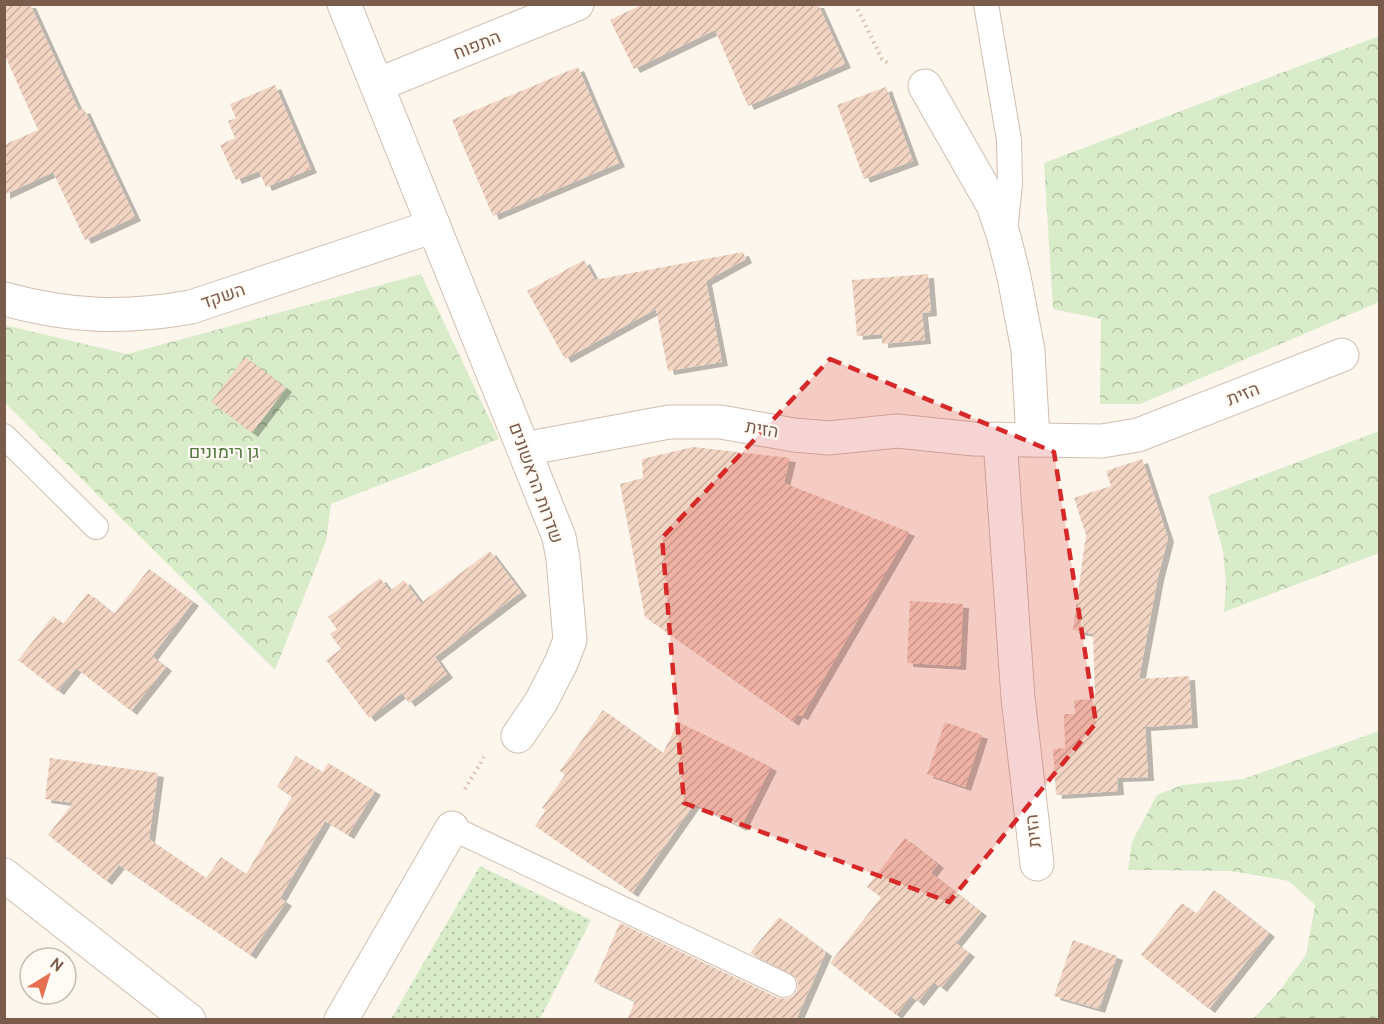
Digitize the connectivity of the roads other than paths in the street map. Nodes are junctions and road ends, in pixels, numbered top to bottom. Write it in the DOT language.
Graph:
graph roads {
  1 [pos="344,4"];
  2 [pos="577,4"];
  3 [pos="986,4"];
  4 [pos="377,85"];
  5 [pos="925,86"];
  6 [pos="434,226"];
  7 [pos="1004,237"];
  8 [pos="4,299"];
  9 [pos="1342,355"];
  10 [pos="4,436"];
  11 [pos="1000,439"];
  12 [pos="1033,440"];
  13 [pos="524,449"];
  14 [pos="96,528"];
  15 [pos="518,736"];
  16 [pos="452,828"];
  17 [pos="1037,864"];
  18 [pos="4,874"];
  19 [pos="784,985"];
  20 [pos="189,1020"];
  21 [pos="341,1020"];
  1 -- 4 [label="street, שדרות הראשונים"];
  2 -- 4 [label="street, התפוח"];
  3 -- 7 [label="lane"];
  4 -- 6 [label="street, שדרות הראשונים"];
  5 -- 7 [label="street"];
  6 -- 8 [label="street, השקד"];
  6 -- 13 [label="street, שדרות הראשונים"];
  7 -- 12 [label="street"];
  9 -- 12 [label="street, הזית"];
  10 -- 14 [label="lane"];
  11 -- 12 [label="street, הזית"];
  11 -- 13 [label="street, הזית"];
  11 -- 17 [label="street, הזית"];
  13 -- 15 [label="street, שדרות הראשונים"];
  16 -- 19 [label="lane"];
  16 -- 21 [label="street"];
  18 -- 20 [label="street"];
}
